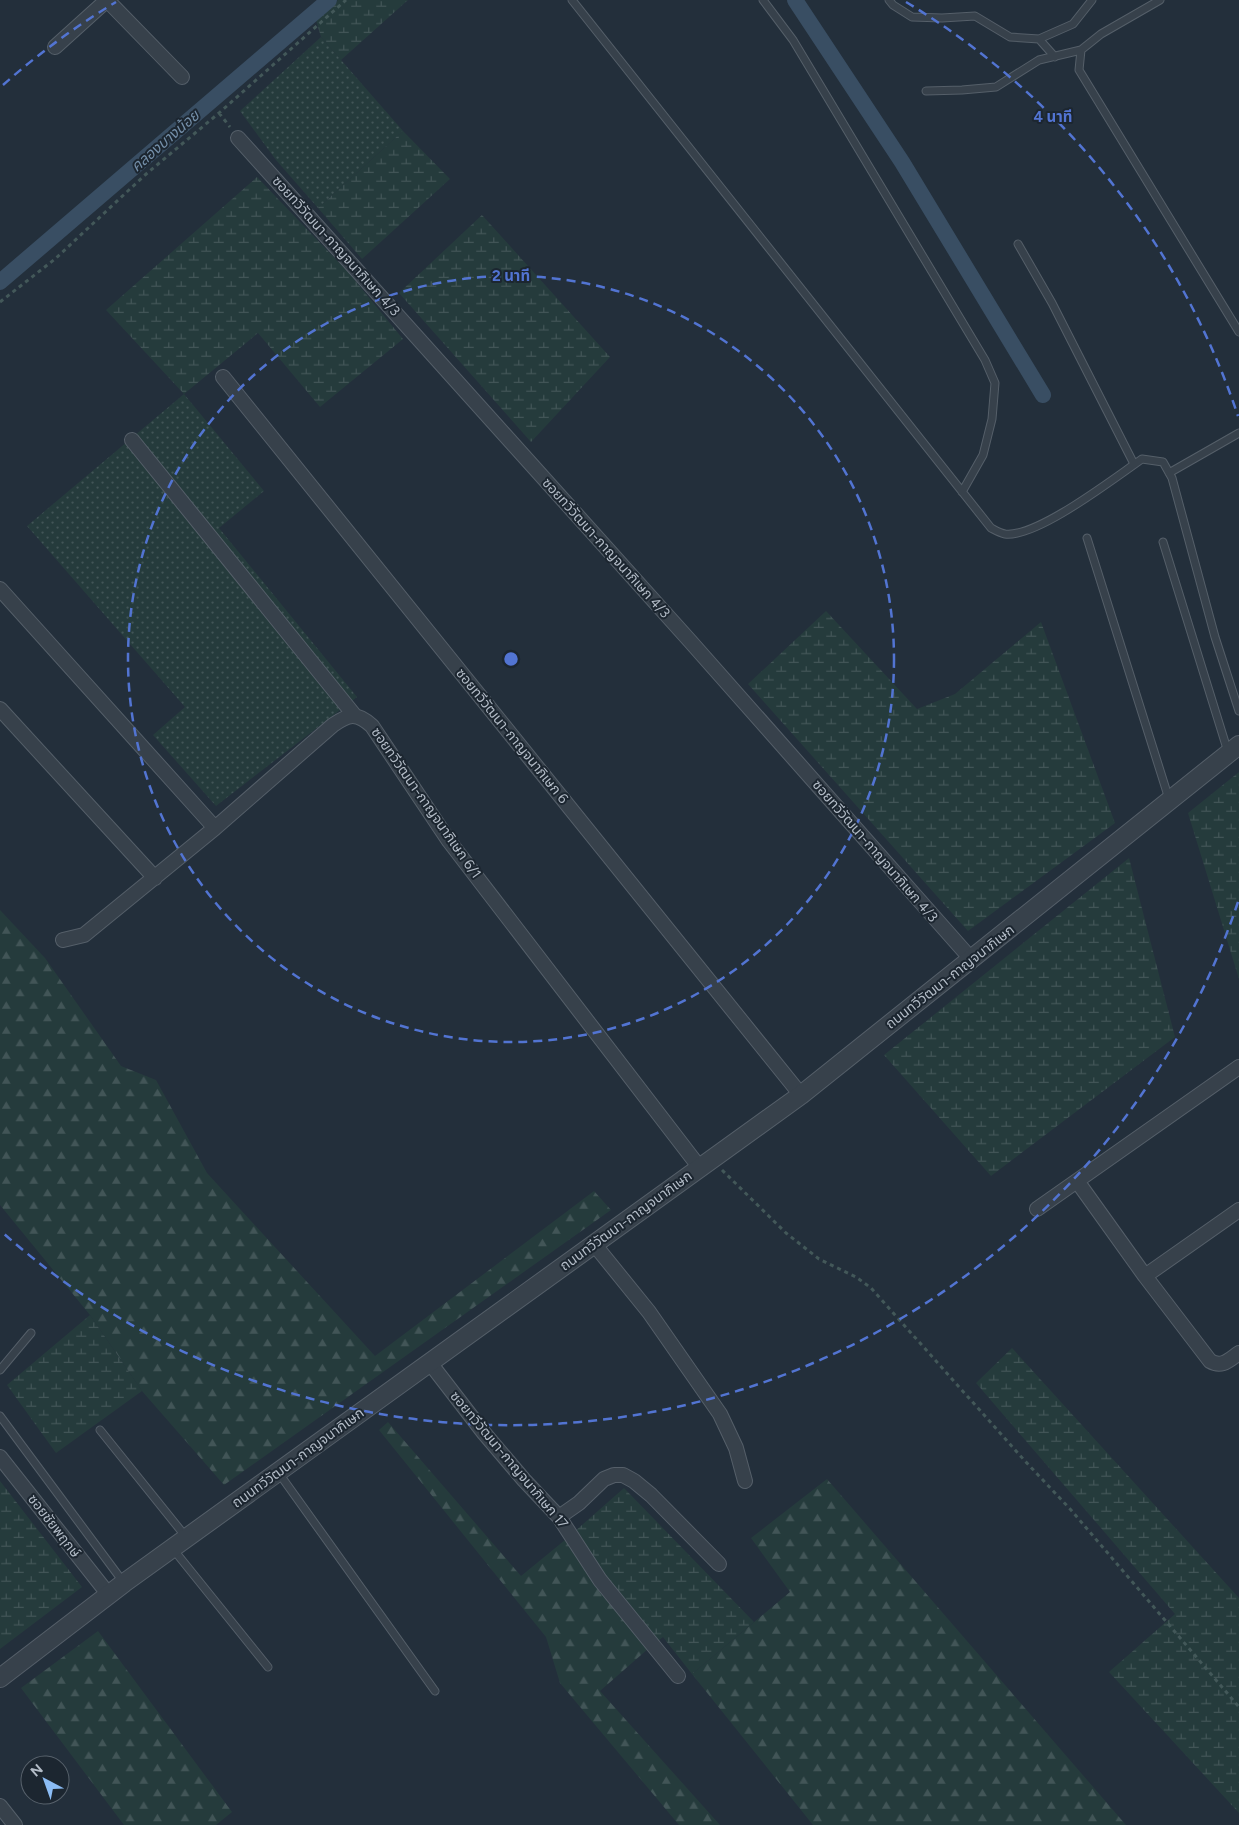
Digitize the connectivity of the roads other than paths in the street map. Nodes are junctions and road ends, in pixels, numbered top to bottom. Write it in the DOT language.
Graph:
graph roads {
  1 [pos="107,0"];
  2 [pos="572,0"];
  3 [pos="764,0"];
  4 [pos="889,0"];
  5 [pos="1092,0"];
  6 [pos="1160,0"];
  7 [pos="1039,39"];
  8 [pos="55,47"];
  9 [pos="1081,50"];
  10 [pos="1055,56"];
  11 [pos="182,77"];
  12 [pos="926,91"];
  13 [pos="238,138"];
  14 [pos="1018,244"];
  15 [pos="1239,332"];
  16 [pos="223,376"];
  17 [pos="1239,433"];
  18 [pos="132,440"];
  19 [pos="1134,464"];
  20 [pos="1169,473"];
  21 [pos="962,492"];
  22 [pos="1088,538"];
  23 [pos="1162,542"];
  24 [pos="0,589"];
  25 [pos="0,708"];
  26 [pos="1239,711"];
  27 [pos="355,716"];
  28 [pos="1234,750"];
  29 [pos="1169,802"];
  30 [pos="215,828"];
  31 [pos="155,878"];
  32 [pos="63,940"];
  33 [pos="972,960"];
  34 [pos="1239,1067"];
  35 [pos="800,1095"];
  36 [pos="705,1164"];
  37 [pos="1077,1181"];
  38 [pos="1037,1209"];
  39 [pos="1239,1210"];
  40 [pos="594,1244"];
  41 [pos="1144,1276"];
  42 [pos="31,1333"];
  43 [pos="1239,1354"];
  44 [pos="430,1362"];
  45 [pos="0,1370"];
  46 [pos="0,1416"];
  47 [pos="100,1430"];
  48 [pos="0,1457"];
  49 [pos="278,1472"];
  50 [pos="745,1481"];
  51 [pos="559,1517"];
  52 [pos="187,1538"];
  53 [pos="173,1548"];
  54 [pos="719,1564"];
  55 [pos="124,1584"];
  56 [pos="109,1595"];
  57 [pos="268,1667"];
  58 [pos="678,1676"];
  59 [pos="0,1678"];
  60 [pos="435,1691"];
  61 [pos="0,1806"];
  62 [pos="15,1825"];
  1 -- 8 [label="street"];
  1 -- 11 [label="street"];
  2 -- 21 [label="lane"];
  3 -- 21 [label="lane"];
  4 -- 7 [label="lane"];
  5 -- 7 [label="lane"];
  6 -- 9 [label="lane"];
  7 -- 10 [label="lane"];
  9 -- 10 [label="lane"];
  9 -- 15 [label="lane"];
  10 -- 12 [label="lane"];
  13 -- 33 [label="street, ซอยทวีวัฒนา-กาญจนาภิเษก 4/3"];
  14 -- 19 [label="lane"];
  16 -- 35 [label="street, ซอยทวีวัฒนา-กาญจนาภิเษก 6"];
  17 -- 20 [label="lane"];
  18 -- 27 [label="street, ซอยทวีวัฒนา-กาญจนาภิเษก 6/1"];
  19 -- 20 [label="lane"];
  19 -- 21 [label="lane"];
  20 -- 26 [label="lane"];
  22 -- 29 [label="lane"];
  23 -- 28 [label="lane"];
  24 -- 30 [label="street"];
  25 -- 31 [label="street"];
  27 -- 30 [label="street"];
  27 -- 36 [label="street, ซอยทวีวัฒนา-กาญจนาภิเษก 6/1"];
  28 -- 29 [label="street, ถนนทวีวัฒนา-กาญจนาภิเษก"];
  29 -- 33 [label="street, ถนนทวีวัฒนา-กาญจนาภิเษก"];
  30 -- 31 [label="street"];
  31 -- 32 [label="street"];
  33 -- 35 [label="street, ถนนทวีวัฒนา-กาญจนาภิเษก"];
  34 -- 37 [label="street"];
  35 -- 36 [label="street, ถนนทวีวัฒนา-กาญจนาภิเษก"];
  36 -- 40 [label="street, ถนนทวีวัฒนา-กาญจนาภิเษก"];
  37 -- 38 [label="street"];
  37 -- 41 [label="street"];
  39 -- 41 [label="street"];
  40 -- 44 [label="street, ถนนทวีวัฒนา-กาญจนาภิเษก"];
  40 -- 50 [label="street"];
  41 -- 43 [label="street"];
  42 -- 45 [label="lane"];
  44 -- 49 [label="street, ถนนทวีวัฒนา-กาญจนาภิเษก"];
  44 -- 51 [label="street, ซอยทวีวัฒนา-กาญจนาภิเษก 17"];
  46 -- 55 [label="lane"];
  47 -- 52 [label="lane"];
  48 -- 56 [label="street, ซอยชัยพฤกษ์"];
  49 -- 52 [label="street, ถนนทวีวัฒนา-กาญจนาภิเษก"];
  49 -- 60 [label="lane"];
  51 -- 54 [label="street"];
  51 -- 58 [label="street, ซอยทวีวัฒนา-กาญจนาภิเษก 17"];
  52 -- 53 [label="street, ถนนทวีวัฒนา-กาญจนาภิเษก"];
  53 -- 55 [label="street, ถนนทวีวัฒนา-กาญจนาภิเษก"];
  53 -- 57 [label="lane"];
  55 -- 56 [label="street, ถนนทวีวัฒนา-กาญจนาภิเษก"];
  56 -- 59 [label="street, ถนนทวีวัฒนา-กาญจนาภิเษก"];
  61 -- 62 [label="street"];
}
